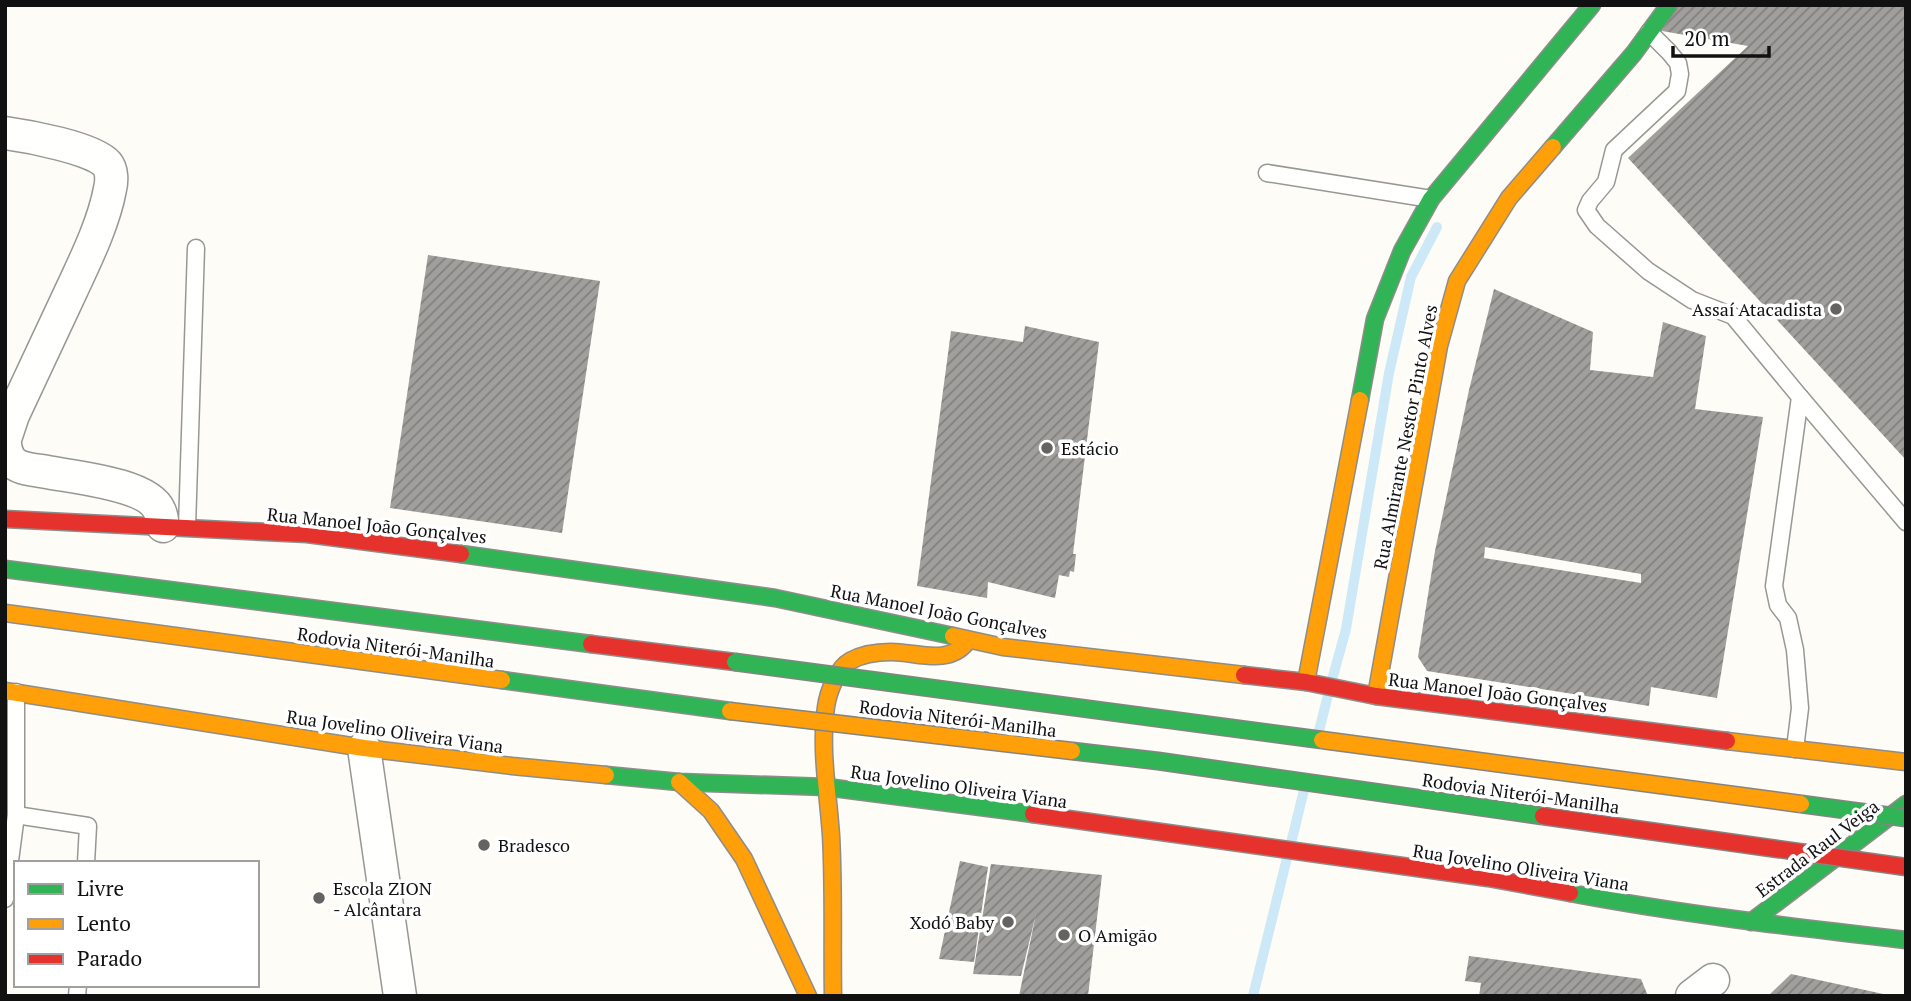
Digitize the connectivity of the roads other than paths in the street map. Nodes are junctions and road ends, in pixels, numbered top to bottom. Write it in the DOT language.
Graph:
graph roads {
  1 [pos="1592,5"];
  2 [pos="1669,5"];
  3 [pos="1649,32"];
  4 [pos="5,133"];
  5 [pos="1267,173"];
  6 [pos="1431,199"];
  7 [pos="196,248"];
  8 [pos="1800,397"];
  9 [pos="5,439"];
  10 [pos="5,445"];
  11 [pos="5,519"];
  12 [pos="1906,522"];
  13 [pos="175,527"];
  14 [pos="5,569"];
  15 [pos="5,613"];
  16 [pos="971,638"];
  17 [pos="1313,683"];
  18 [pos="10,691"];
  19 [pos="1369,694"];
  20 [pos="364,748"];
  21 [pos="1795,749"];
  22 [pos="1906,762"];
  23 [pos="679,782"];
  24 [pos="826,788"];
  25 [pos="1906,804"];
  26 [pos="16,815"];
  27 [pos="1906,818"];
  28 [pos="86,861"];
  29 [pos="1906,867"];
  30 [pos="5,899"];
  31 [pos="1751,922"];
  32 [pos="1906,940"];
  33 [pos="400,996"];
  34 [pos="808,996"];
  35 [pos="833,996"];
  1 -- 6 [label="main road"];
  2 -- 3 [label="main road, Rua Almirante Nestor Pinto Alves"];
  3 -- 8 [label="lane"];
  3 -- 19 [label="main road, Rua Almirante Nestor Pinto Alves"];
  4 -- 9 [label="street"];
  5 -- 6 [label="lane"];
  6 -- 17 [label="main road"];
  7 -- 13 [label="lane"];
  8 -- 12 [label="lane"];
  8 -- 21 [label="lane"];
  10 -- 13 [label="street"];
  11 -- 13 [label="main road, Rua Manoel João Gonçalves"];
  13 -- 16 [label="main road, Rua Manoel João Gonçalves"];
  14 -- 27 [label="main road, Rodovia Niterói-Manilha, bridge"];
  15 -- 29 [label="main road, Rodovia Niterói-Manilha, bridge"];
  16 -- 17 [label="main road, Rua Manoel João Gonçalves"];
  16 -- 24 [label="main road"];
  17 -- 19 [label="main road, Rua Manoel João Gonçalves"];
  18 -- 20 [label="main road, Rua Jovelino Oliveira Viana"];
  18 -- 26 [label="lane"];
  19 -- 21 [label="main road, Rua Manoel João Gonçalves"];
  20 -- 23 [label="main road, Rua Jovelino Oliveira Viana"];
  20 -- 33 [label="street"];
  21 -- 22 [label="main road, Rua Manoel João Gonçalves"];
  23 -- 24 [label="main road, Rua Jovelino Oliveira Viana"];
  23 -- 34 [label="main road"];
  24 -- 31 [label="main road, Rua Jovelino Oliveira Viana"];
  24 -- 35 [label="main road"];
  25 -- 31 [label="main road, Estrada Raul Veiga"];
  26 -- 28 [label="lane"];
  26 -- 30 [label="lane"];
  31 -- 32 [label="main road, Rua Jovelino Oliveira Viana"];
}
